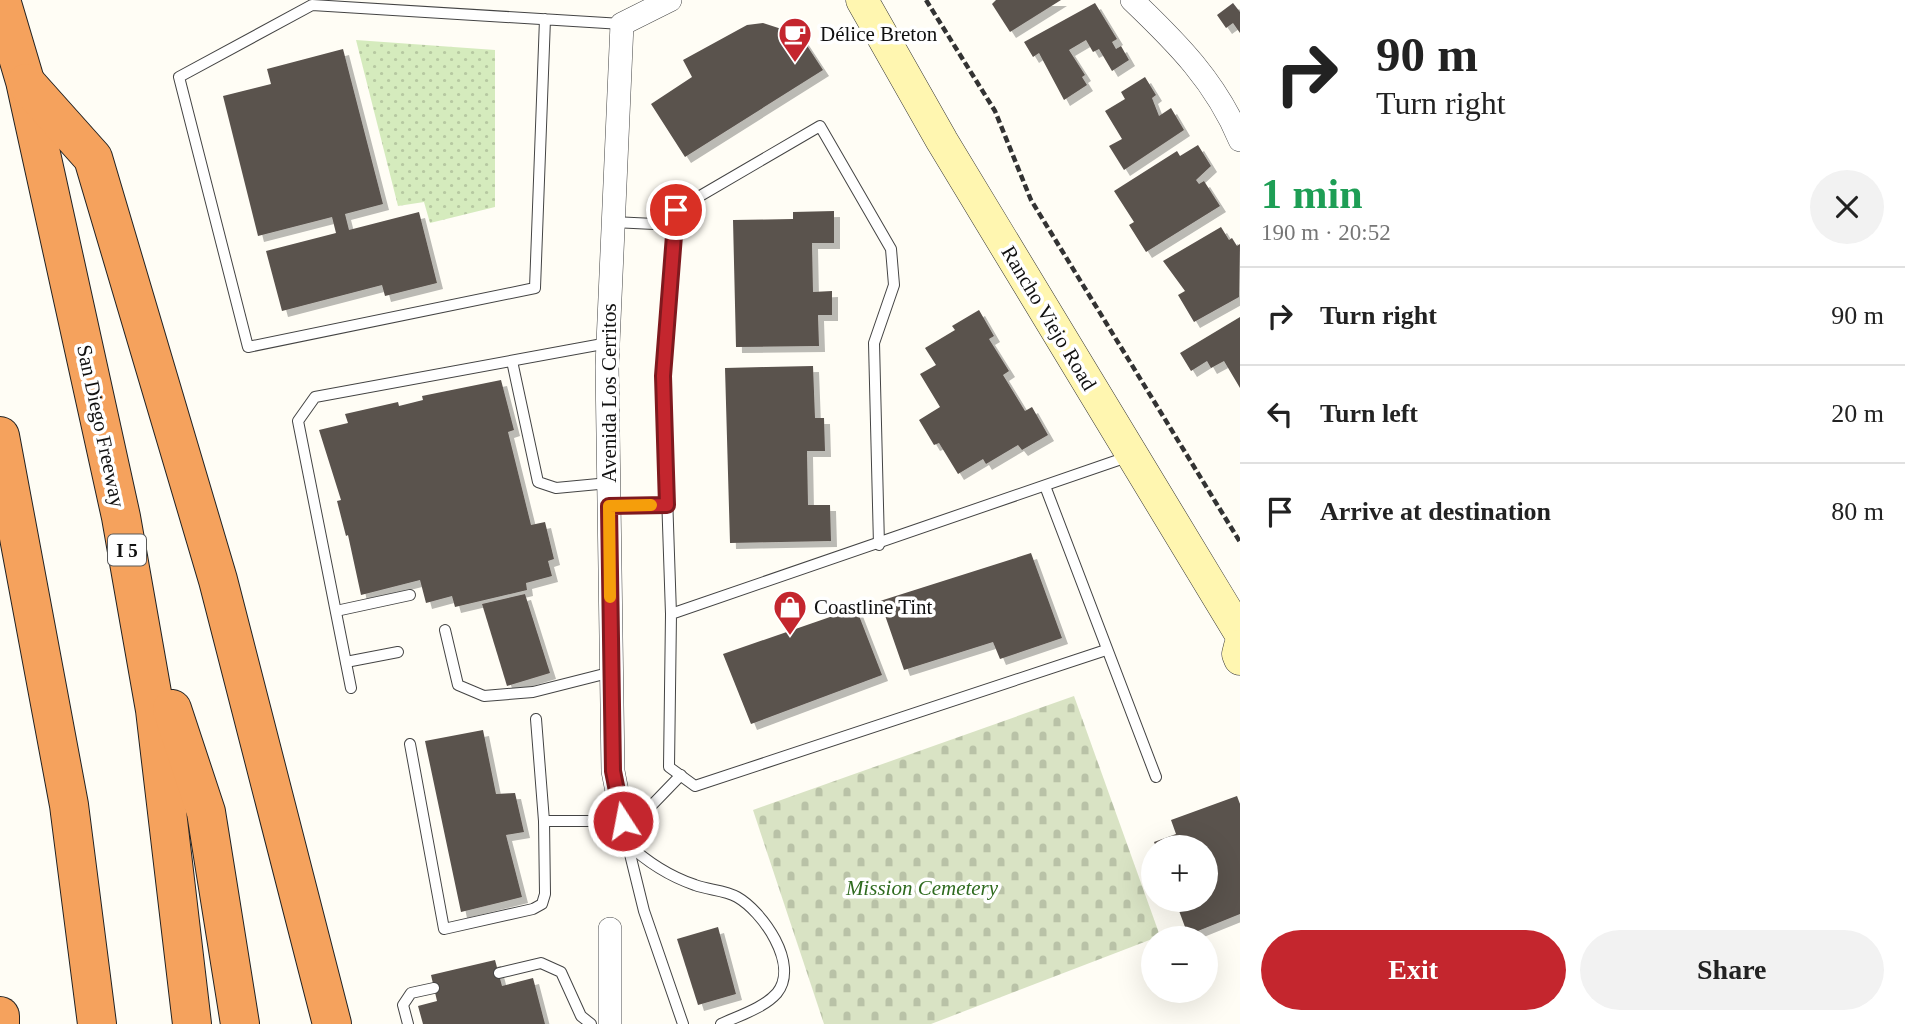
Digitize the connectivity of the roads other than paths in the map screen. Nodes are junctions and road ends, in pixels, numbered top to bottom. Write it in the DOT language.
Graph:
graph roads {
  1 [pos="1,0"];
  2 [pos="862,0"];
  3 [pos="1132,0"];
  4 [pos="661,1"];
  5 [pos="545,19"];
  6 [pos="622,24"];
  7 [pos="25,82"];
  8 [pos="1240,140"];
  9 [pos="613,222"];
  10 [pos="675,225"];
  11 [pos="608,343"];
  12 [pos="512,361"];
  13 [pos="0,436"];
  14 [pos="1133,455"];
  15 [pos="1045,486"];
  16 [pos="609,494"];
  17 [pos="667,505"];
  18 [pos="880,545"];
  19 [pos="134,593"];
  20 [pos="410,595"];
  21 [pos="336,611"];
  22 [pos="671,614"];
  23 [pos="445,630"];
  24 [pos="1240,633"];
  25 [pos="1240,646"];
  26 [pos="1106,650"];
  27 [pos="398,652"];
  28 [pos="1240,659"];
  29 [pos="346,662"];
  30 [pos="612,672"];
  31 [pos="351,688"];
  32 [pos="537,719"];
  33 [pos="410,744"];
  34 [pos="681,775"];
  35 [pos="1156,777"];
  36 [pos="544,821"];
  37 [pos="625,832"];
  38 [pos="610,929"];
  39 [pos="499,973"];
  40 [pos="434,988"];
  41 [pos="0,1016"];
  42 [pos="0,1024"];
  43 [pos="97,1024"];
  44 [pos="192,1024"];
  45 [pos="240,1024"];
  46 [pos="332,1024"];
  47 [pos="408,1024"];
  48 [pos="591,1024"];
  49 [pos="610,1024"];
  50 [pos="683,1024"];
  51 [pos="720,1024"];
  1 -- 7 [label="highway, San Diego Freeway / I 5"];
  2 -- 14 [label="main road, Rancho Viejo Road"];
  3 -- 8 [label="street"];
  4 -- 6 [label="street"];
  5 -- 5 [label="lane"];
  5 -- 6 [label="lane"];
  6 -- 9 [label="street, Avenida Los Cerritos"];
  7 -- 19 [label="highway, San Diego Freeway / I 5"];
  7 -- 46 [label="highway"];
  9 -- 10 [label="lane"];
  9 -- 11 [label="street, Avenida Los Cerritos"];
  10 -- 17 [label="lane"];
  10 -- 18 [label="lane"];
  11 -- 12 [label="lane"];
  11 -- 16 [label="street, Avenida Los Cerritos"];
  12 -- 16 [label="lane"];
  12 -- 21 [label="lane"];
  13 -- 43 [label="highway"];
  14 -- 15 [label="lane"];
  14 -- 24 [label="main road, Rancho Viejo Road"];
  15 -- 18 [label="lane"];
  15 -- 26 [label="lane"];
  16 -- 17 [label="lane"];
  16 -- 30 [label="street, Avenida Los Cerritos"];
  17 -- 22 [label="lane"];
  18 -- 22 [label="lane"];
  19 -- 44 [label="highway, San Diego Freeway / I 5"];
  19 -- 45 [label="highway"];
  20 -- 21 [label="lane"];
  21 -- 29 [label="lane"];
  22 -- 34 [label="lane"];
  23 -- 30 [label="lane"];
  25 -- 28 [label="main road"];
  26 -- 34 [label="lane"];
  26 -- 35 [label="lane"];
  27 -- 29 [label="lane"];
  29 -- 31 [label="lane"];
  30 -- 37 [label="street, Avenida Los Cerritos"];
  32 -- 36 [label="lane"];
  33 -- 36 [label="lane"];
  34 -- 37 [label="lane"];
  36 -- 37 [label="lane"];
  37 -- 50 [label="lane"];
  37 -- 51 [label="lane"];
  38 -- 49 [label="street"];
  39 -- 48 [label="lane"];
  40 -- 47 [label="lane"];
  41 -- 42 [label="highway"];
}
